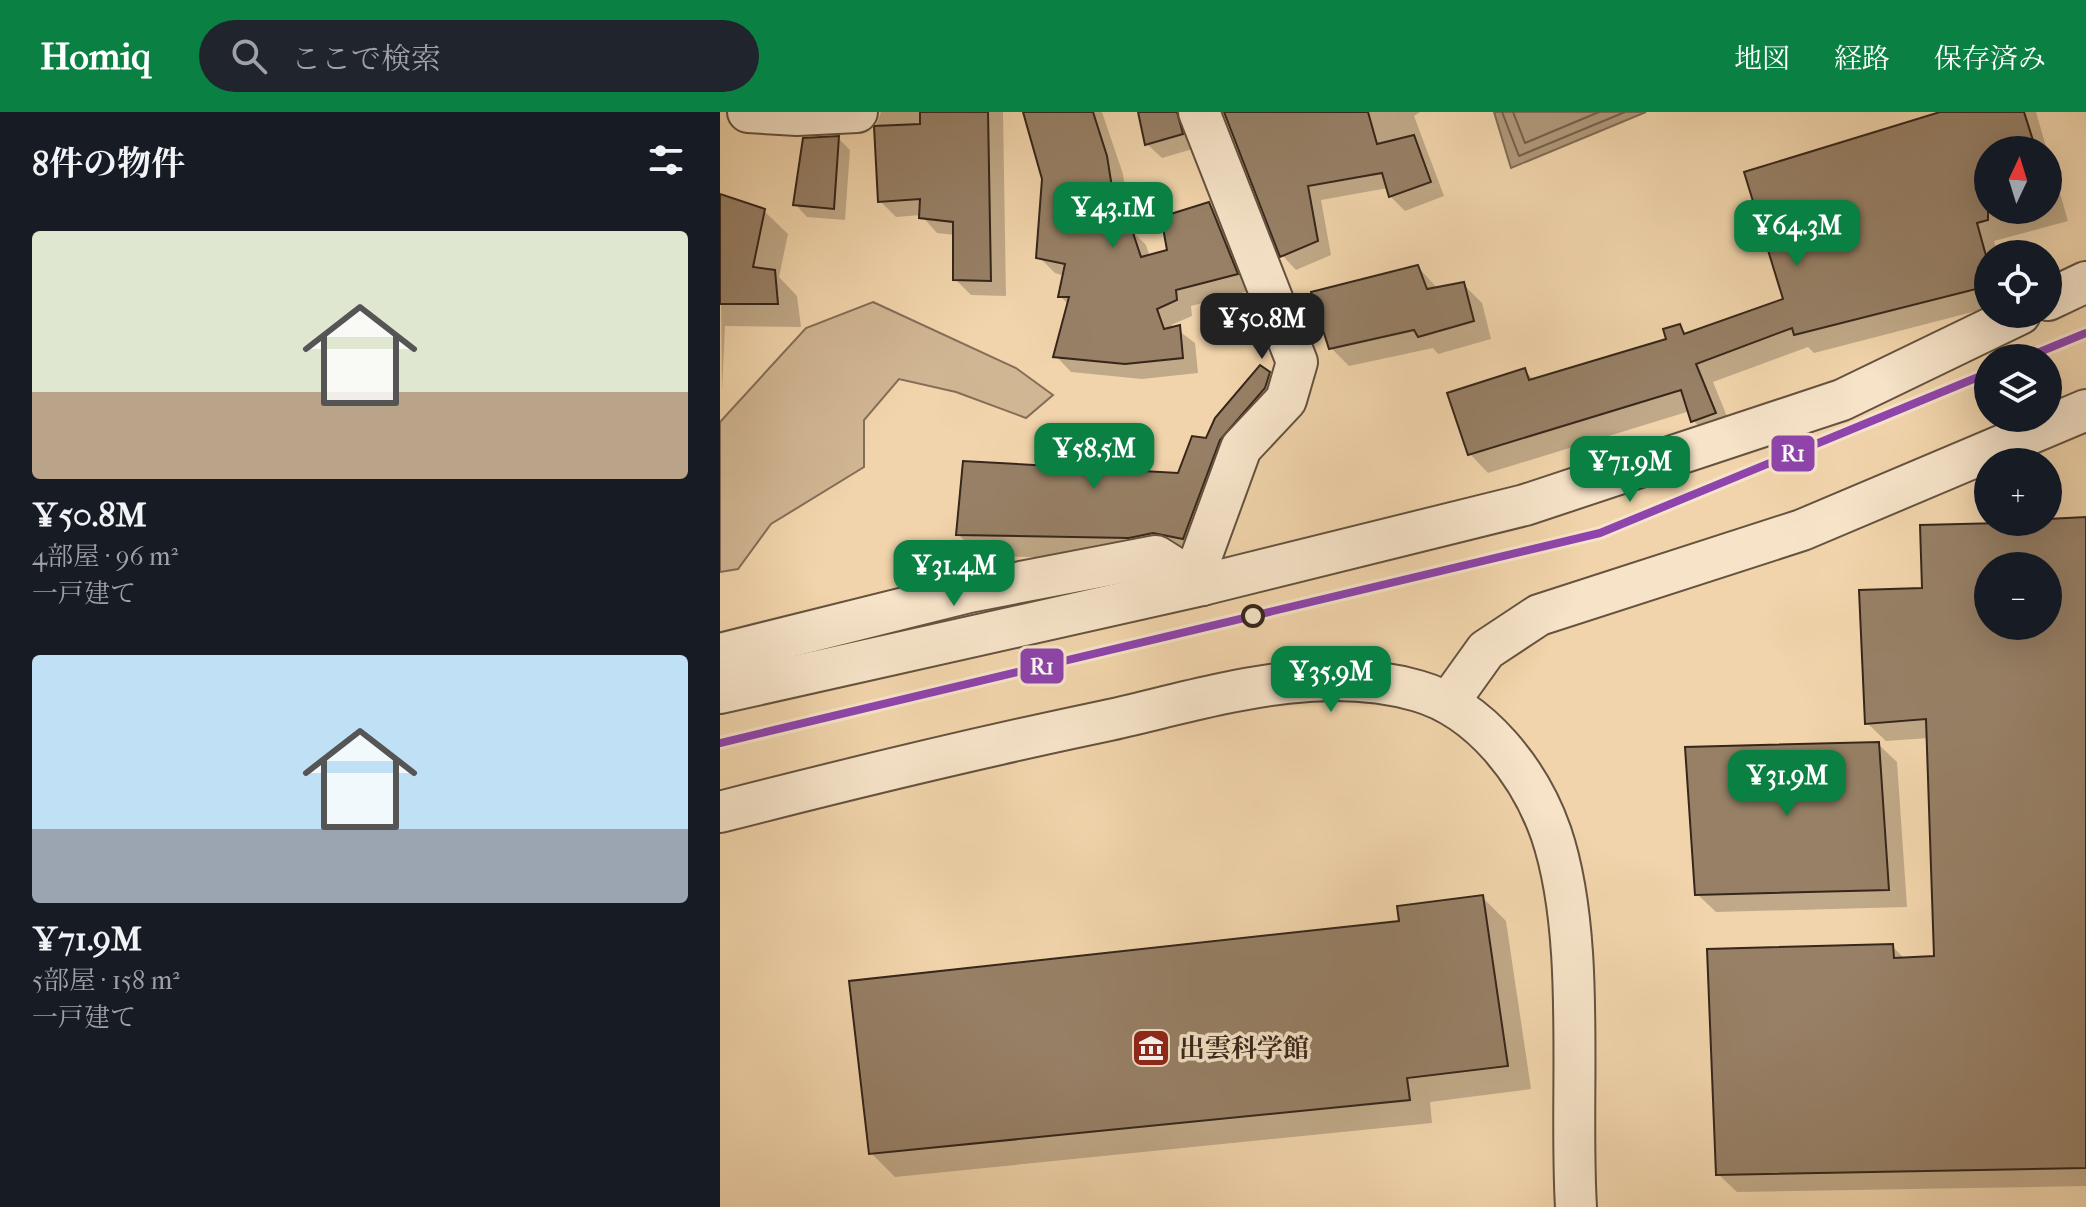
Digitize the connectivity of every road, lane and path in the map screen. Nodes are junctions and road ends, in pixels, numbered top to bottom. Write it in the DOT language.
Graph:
graph roads {
  1 [pos="748,112"];
  2 [pos="857,112"];
  3 [pos="1199,112"];
  4 [pos="2086,282"];
  5 [pos="2062,293"];
  6 [pos="1991,328"];
  7 [pos="2086,410"];
  8 [pos="1202,585"];
  9 [pos="720,654"];
  10 [pos="720,693"];
  11 [pos="1448,703"];
  12 [pos="720,812"];
  13 [pos="1576,1207"];
  1 -- 2 [label="street"];
  3 -- 8 [label="street"];
  4 -- 5 [label="street"];
  6 -- 8 [label="street"];
  7 -- 11 [label="street"];
  8 -- 9 [label="street"];
  8 -- 10 [label="street"];
  11 -- 12 [label="street"];
  11 -- 13 [label="street"];
}
